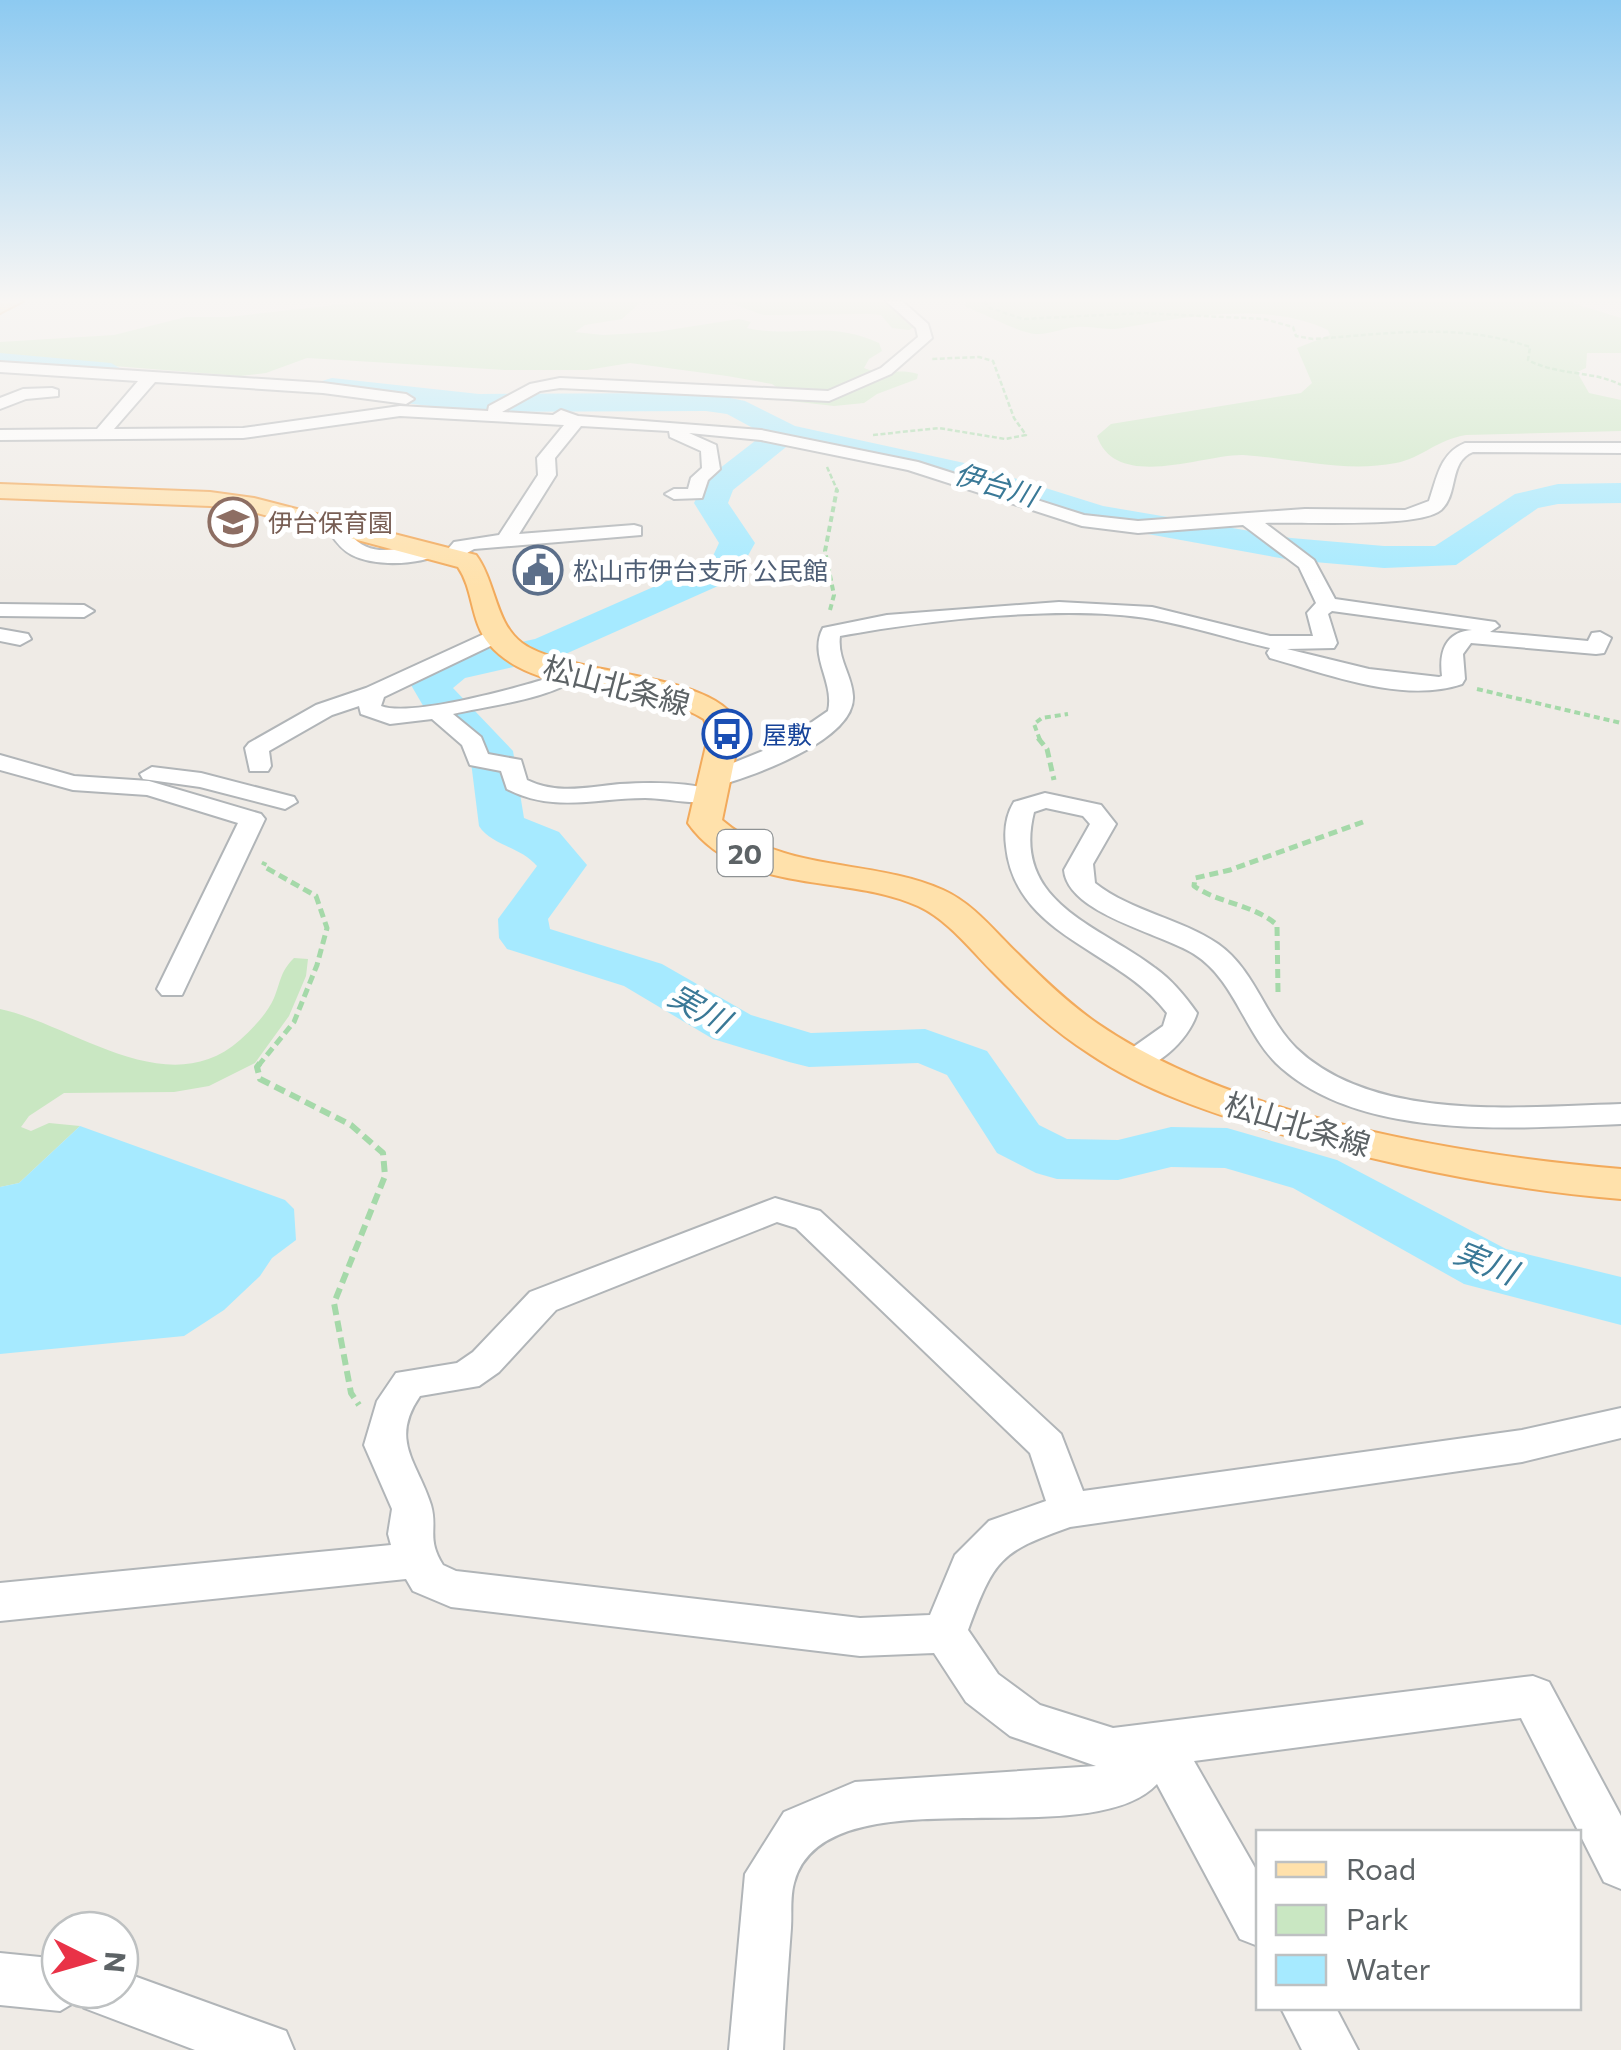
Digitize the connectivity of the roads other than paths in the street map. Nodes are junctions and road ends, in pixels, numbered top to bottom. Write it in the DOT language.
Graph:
graph roads {
  1 [pos="134,397"];
  2 [pos="415,397"];
  3 [pos="518,397"];
  4 [pos="503,405"];
  5 [pos="576,421"];
  6 [pos="670,426"];
  7 [pos="102,434"];
  8 [pos="0,435"];
  9 [pos="1621,448"];
  10 [pos="0,491"];
  11 [pos="674,494"];
  12 [pos="1250,521"];
  13 [pos="634,531"];
  14 [pos="505,541"];
  15 [pos="444,552"];
  16 [pos="1328,604"];
  17 [pos="0,610"];
  18 [pos="84,611"];
  19 [pos="1194,626"];
  20 [pos="496,635"];
  21 [pos="1606,641"];
  22 [pos="1326,643"];
  23 [pos="1621,653"];
  24 [pos="570,674"];
  25 [pos="1366,674"];
  26 [pos="374,693"];
  27 [pos="447,710"];
  28 [pos="0,762"];
  29 [pos="259,766"];
  30 [pos="32,771"];
  31 [pos="708,788"];
  32 [pos="286,802"];
  33 [pos="172,990"];
  34 [pos="1133,1062"];
  35 [pos="1621,1114"];
  36 [pos="1621,1184"];
  37 [pos="1621,1422"];
  38 [pos="1068,1510"];
  39 [pos="417,1560"];
  40 [pos="0,1602"];
  41 [pos="946,1633"];
  42 [pos="1160,1746"];
  43 [pos="1621,1865"];
  44 [pos="1256,1917"];
  45 [pos="0,1979"];
  46 [pos="40,1983"];
  47 [pos="140,2004"];
  48 [pos="1308,2010"];
  49 [pos="267,2050"];
  50 [pos="756,2050"];
  51 [pos="1330,2050"];
  1 -- 7 [label="street"];
  2 -- 4 [label="street"];
  3 -- 4 [label="street"];
  4 -- 5 [label="street"];
  5 -- 6 [label="street"];
  5 -- 7 [label="street"];
  5 -- 14 [label="street"];
  6 -- 11 [label="street"];
  6 -- 12 [label="street"];
  7 -- 8 [label="street"];
  9 -- 12 [label="street"];
  10 -- 15 [label="main road"];
  12 -- 16 [label="street"];
  13 -- 14 [label="street"];
  14 -- 15 [label="street"];
  15 -- 20 [label="main road"];
  16 -- 21 [label="street"];
  16 -- 22 [label="street"];
  17 -- 18 [label="street"];
  19 -- 22 [label="street"];
  19 -- 25 [label="street"];
  19 -- 31 [label="street"];
  20 -- 24 [label="main road, 松山北条線"];
  20 -- 26 [label="street"];
  21 -- 23 [label="street"];
  21 -- 25 [label="street"];
  22 -- 25 [label="street"];
  24 -- 27 [label="street"];
  24 -- 31 [label="main road, 松山北条線"];
  26 -- 27 [label="street"];
  26 -- 29 [label="street"];
  27 -- 31 [label="street"];
  28 -- 30 [label="street"];
  30 -- 32 [label="street"];
  30 -- 33 [label="street"];
  31 -- 34 [label="main road, 松山北条線 / 20"];
  34 -- 35 [label="street"];
  34 -- 36 [label="main road, 松山北条線 / 20"];
  37 -- 38 [label="street"];
  38 -- 39 [label="street"];
  38 -- 41 [label="street"];
  39 -- 40 [label="street"];
  39 -- 41 [label="street"];
  41 -- 42 [label="street"];
  42 -- 43 [label="street"];
  42 -- 44 [label="street"];
  42 -- 50 [label="street"];
  45 -- 46 [label="street"];
  47 -- 49 [label="street"];
  48 -- 51 [label="street"];
}
